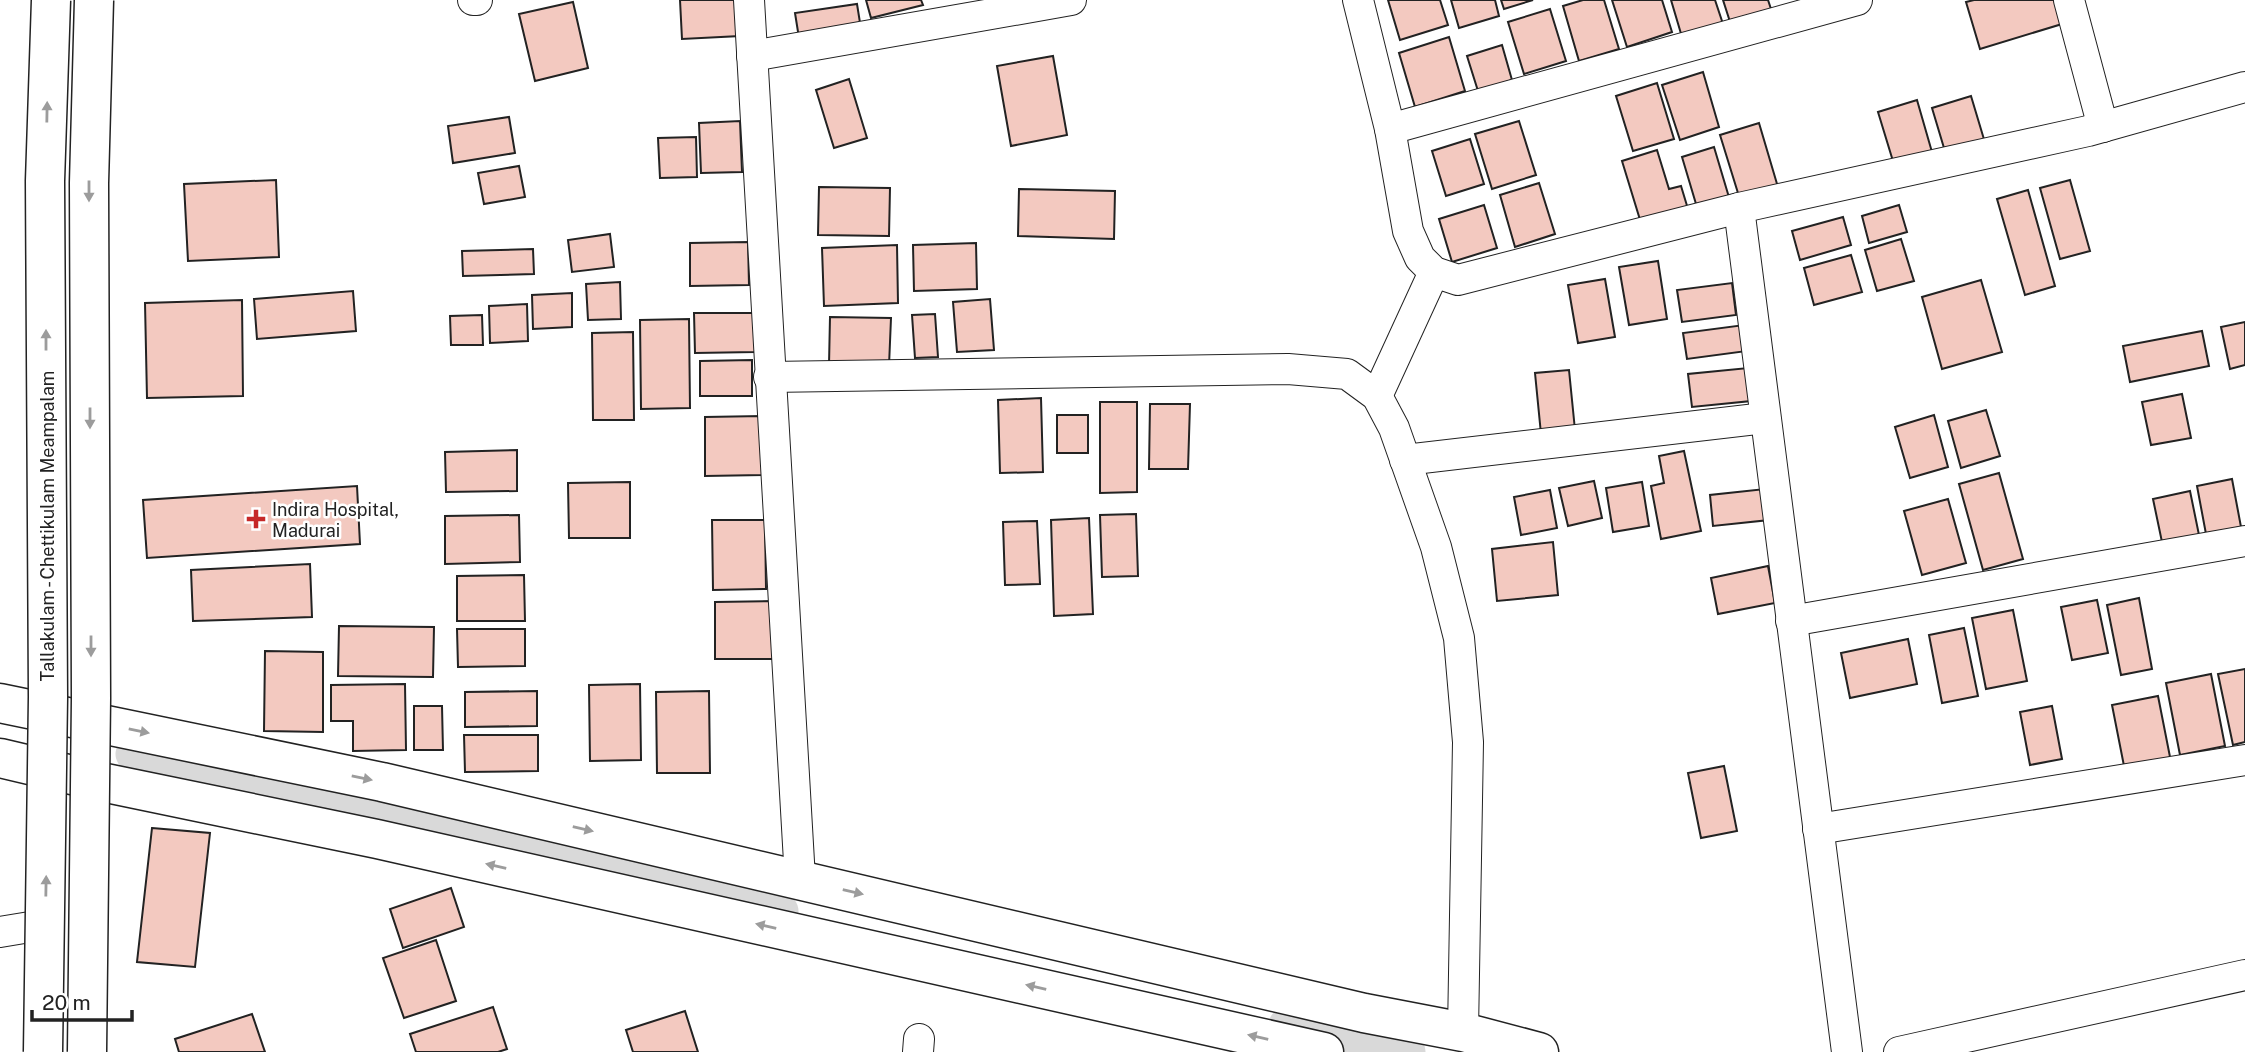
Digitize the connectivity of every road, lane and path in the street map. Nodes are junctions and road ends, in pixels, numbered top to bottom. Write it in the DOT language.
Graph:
graph roads {
  1 [pos="51,0"];
  2 [pos="94,0"];
  3 [pos="749,0"];
  4 [pos="1071,0"];
  5 [pos="1358,0"];
  6 [pos="1857,0"];
  7 [pos="2069,0"];
  8 [pos="752,56"];
  9 [pos="2245,87"];
  10 [pos="2103,127"];
  11 [pos="1390,129"];
  12 [pos="1739,208"];
  13 [pos="1434,272"];
  14 [pos="769,377"];
  15 [pos="1377,396"];
  16 [pos="1765,418"];
  17 [pos="1405,460"];
  18 [pos="2245,541"];
  19 [pos="1791,621"];
  20 [pos="0,703"];
  21 [pos="0,758"];
  22 [pos="2245,760"];
  23 [pos="1818,829"];
  24 [pos="800,880"];
  25 [pos="30,928"];
  26 [pos="0,932"];
  27 [pos="2245,975"];
  28 [pos="1463,1032"];
  29 [pos="43,1052"];
  30 [pos="87,1052"];
  31 [pos="1324,1052"];
  32 [pos="1539,1052"];
  33 [pos="1847,1052"];
  34 [pos="1899,1052"];
  29 -- 1 [label="main road, Tallakulam - Chettikulam Meampalam, one-way, bridge"];
  2 -- 30 [label="main road, one-way, bridge"];
  3 -- 8 [label="street"];
  4 -- 8 [label="street"];
  5 -- 11 [label="street"];
  6 -- 11 [label="street"];
  7 -- 10 [label="street"];
  8 -- 14 [label="street"];
  9 -- 10 [label="street"];
  10 -- 12 [label="street"];
  11 -- 13 [label="street"];
  12 -- 13 [label="street"];
  12 -- 16 [label="street"];
  13 -- 15 [label="street"];
  14 -- 15 [label="street"];
  14 -- 24 [label="street"];
  15 -- 17 [label="street"];
  16 -- 17 [label="street"];
  16 -- 19 [label="street"];
  17 -- 28 [label="street"];
  18 -- 19 [label="street"];
  19 -- 23 [label="street"];
  20 -- 24 [label="main road, one-way"];
  31 -- 21 [label="main road, one-way"];
  22 -- 23 [label="street"];
  23 -- 33 [label="street"];
  24 -- 28 [label="main road, one-way"];
  25 -- 26 [label="street"];
  27 -- 34 [label="street"];
  28 -- 32 [label="main road"];
}
